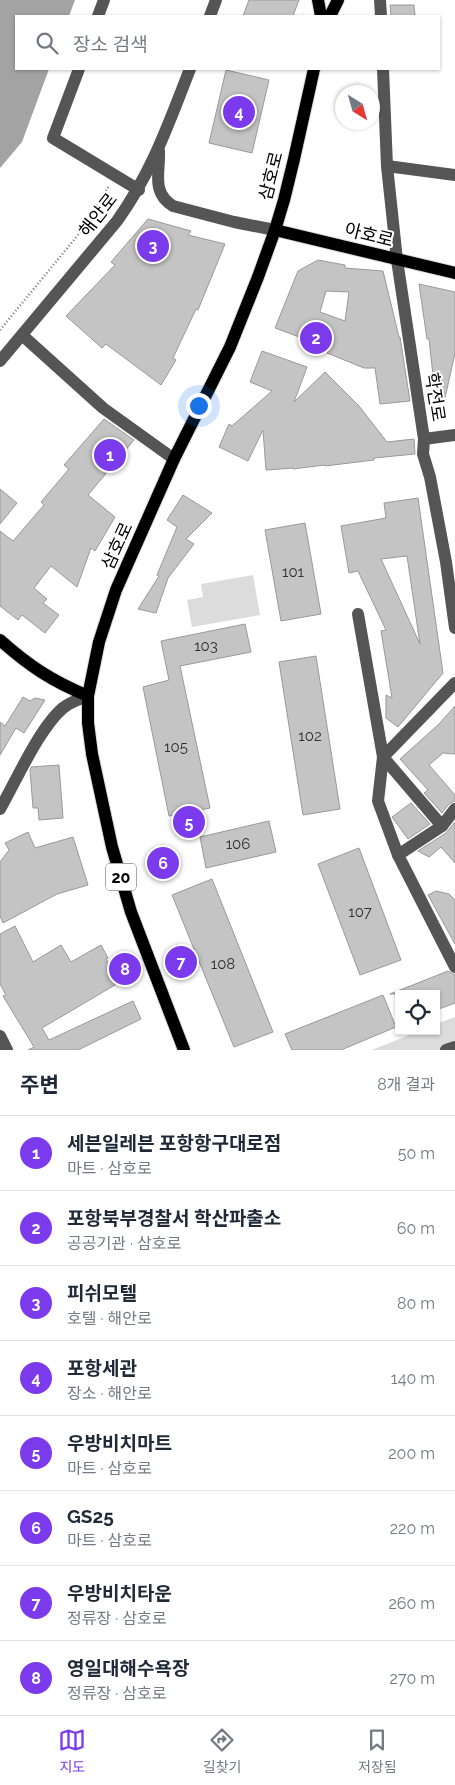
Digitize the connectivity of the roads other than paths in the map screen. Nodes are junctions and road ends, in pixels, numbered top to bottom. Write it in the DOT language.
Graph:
graph roads {
  1 [pos="104,0"];
  2 [pos="216,0"];
  3 [pos="318,0"];
  4 [pos="330,0"];
  5 [pos="338,0"];
  6 [pos="380,0"];
  7 [pos="98,15"];
  8 [pos="210,15"];
  9 [pos="320,15"];
  10 [pos="326,15"];
  11 [pos="330,15"];
  12 [pos="381,15"];
  13 [pos="79,70"];
  14 [pos="190,70"];
  15 [pos="314,70"];
  16 [pos="383,70"];
  17 [pos="159,148"];
  18 [pos="387,166"];
  19 [pos="455,176"];
  20 [pos="139,190"];
  21 [pos="275,230"];
  22 [pos="397,260"];
  23 [pos="455,273"];
  24 [pos="22,335"];
  25 [pos="0,361"];
  26 [pos="455,435"];
  27 [pos="424,439"];
  28 [pos="174,459"];
  29 [pos="450,562"];
  30 [pos="453,607"];
  31 [pos="358,614"];
  32 [pos="455,628"];
  33 [pos="0,640"];
  34 [pos="455,683"];
  35 [pos="88,696"];
  36 [pos="383,757"];
  37 [pos="0,809"];
  38 [pos="455,810"];
  39 [pos="442,826"];
  40 [pos="398,855"];
  41 [pos="455,967"];
  42 [pos="0,1036"];
  43 [pos="455,1047"];
  44 [pos="7,1050"];
  45 [pos="184,1050"];
  46 [pos="446,1050"];
  1 -- 7 [label="street"];
  2 -- 8 [label="street"];
  3 -- 9 [label="main road"];
  4 -- 10 [label="main road"];
  5 -- 11 [label="main road"];
  6 -- 12 [label="street"];
  13 -- 20 [label="street"];
  14 -- 17 [label="street, 해안로"];
  15 -- 21 [label="main road, 삼호로"];
  16 -- 18 [label="street, 학전로"];
  17 -- 20 [label="street, 해안로"];
  17 -- 21 [label="street"];
  18 -- 19 [label="street"];
  18 -- 22 [label="street, 학전로"];
  20 -- 24 [label="street, 해안로"];
  21 -- 22 [label="main road, 아호로"];
  21 -- 28 [label="main road, 삼호로"];
  22 -- 23 [label="main road, 아호로"];
  22 -- 27 [label="street, 학전로"];
  24 -- 25 [label="street, 해안로"];
  24 -- 28 [label="street"];
  26 -- 27 [label="street"];
  27 -- 29 [label="street, 학전로"];
  28 -- 35 [label="main road, 삼호로"];
  29 -- 30 [label="street, 학전로"];
  30 -- 32 [label="street, 학전로"];
  31 -- 36 [label="street"];
  33 -- 35 [label="main road"];
  34 -- 36 [label="street"];
  35 -- 37 [label="street"];
  35 -- 45 [label="main road, 삼호로 / 20"];
  36 -- 39 [label="street"];
  36 -- 40 [label="street"];
  38 -- 39 [label="street"];
  39 -- 40 [label="street"];
  40 -- 41 [label="street"];
  42 -- 44 [label="street"];
  43 -- 46 [label="street"];
}
